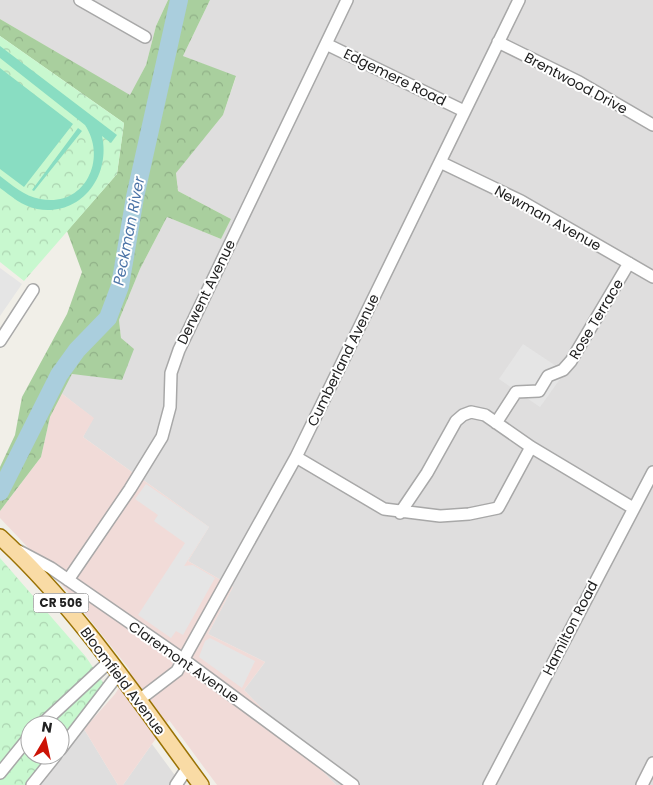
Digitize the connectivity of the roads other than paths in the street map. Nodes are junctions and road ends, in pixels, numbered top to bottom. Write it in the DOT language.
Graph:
graph roads {
  1 [pos="80,0"];
  2 [pos="347,0"];
  3 [pos="519,0"];
  4 [pos="145,37"];
  5 [pos="498,42"];
  6 [pos="326,44"];
  7 [pos="464,111"];
  8 [pos="653,125"];
  9 [pos="440,162"];
  10 [pos="629,263"];
  11 [pos="653,277"];
  12 [pos="33,290"];
  13 [pos="0,341"];
  14 [pos="496,423"];
  15 [pos="531,447"];
  16 [pos="296,458"];
  17 [pos="653,472"];
  18 [pos="633,508"];
  19 [pos="400,513"];
  20 [pos="5,542"];
  21 [pos="68,580"];
  22 [pos="184,660"];
  23 [pos="110,661"];
  24 [pos="119,673"];
  25 [pos="139,700"];
  26 [pos="52,715"];
  27 [pos="70,737"];
  28 [pos="20,748"];
  29 [pos="653,763"];
  30 [pos="48,765"];
  31 [pos="188,767"];
  32 [pos="0,773"];
  33 [pos="32,785"];
  34 [pos="176,785"];
  35 [pos="201,785"];
  36 [pos="353,785"];
  37 [pos="489,785"];
  38 [pos="642,785"];
  1 -- 4 [label="street"];
  2 -- 6 [label="street, Derwent Avenue"];
  3 -- 5 [label="street, Cumberland Avenue"];
  5 -- 7 [label="street, Cumberland Avenue"];
  5 -- 8 [label="street, Brentwood Drive"];
  6 -- 7 [label="street, Edgemere Road"];
  6 -- 21 [label="street, Derwent Avenue"];
  7 -- 9 [label="street, Cumberland Avenue"];
  9 -- 10 [label="street, Newman Avenue"];
  9 -- 16 [label="street, Cumberland Avenue"];
  10 -- 11 [label="street, Newman Avenue"];
  10 -- 14 [label="street, Rose Terrace"];
  12 -- 13 [label="street"];
  14 -- 15 [label="street"];
  14 -- 19 [label="street"];
  15 -- 18 [label="street"];
  15 -- 19 [label="street"];
  16 -- 19 [label="street"];
  16 -- 22 [label="street, Cumberland Avenue"];
  17 -- 18 [label="street, Hamilton Road"];
  18 -- 37 [label="street, Hamilton Road"];
  20 -- 21 [label="street, Claremont Avenue"];
  20 -- 23 [label="main road, Bloomfield Avenue / CR 506"];
  21 -- 22 [label="street, Claremont Avenue"];
  22 -- 25 [label="street, Cumberland Avenue"];
  22 -- 36 [label="street, Claremont Avenue"];
  23 -- 24 [label="main road, Bloomfield Avenue / CR 506"];
  23 -- 26 [label="street"];
  24 -- 25 [label="main road, Bloomfield Avenue / CR 506"];
  24 -- 27 [label="street"];
  25 -- 31 [label="main road, Bloomfield Avenue / CR 506"];
  28 -- 32 [label="street"];
  29 -- 38 [label="street"];
  30 -- 33 [label="street"];
  31 -- 34 [label="street"];
  31 -- 35 [label="main road, Bloomfield Avenue / CR 506"];
}
